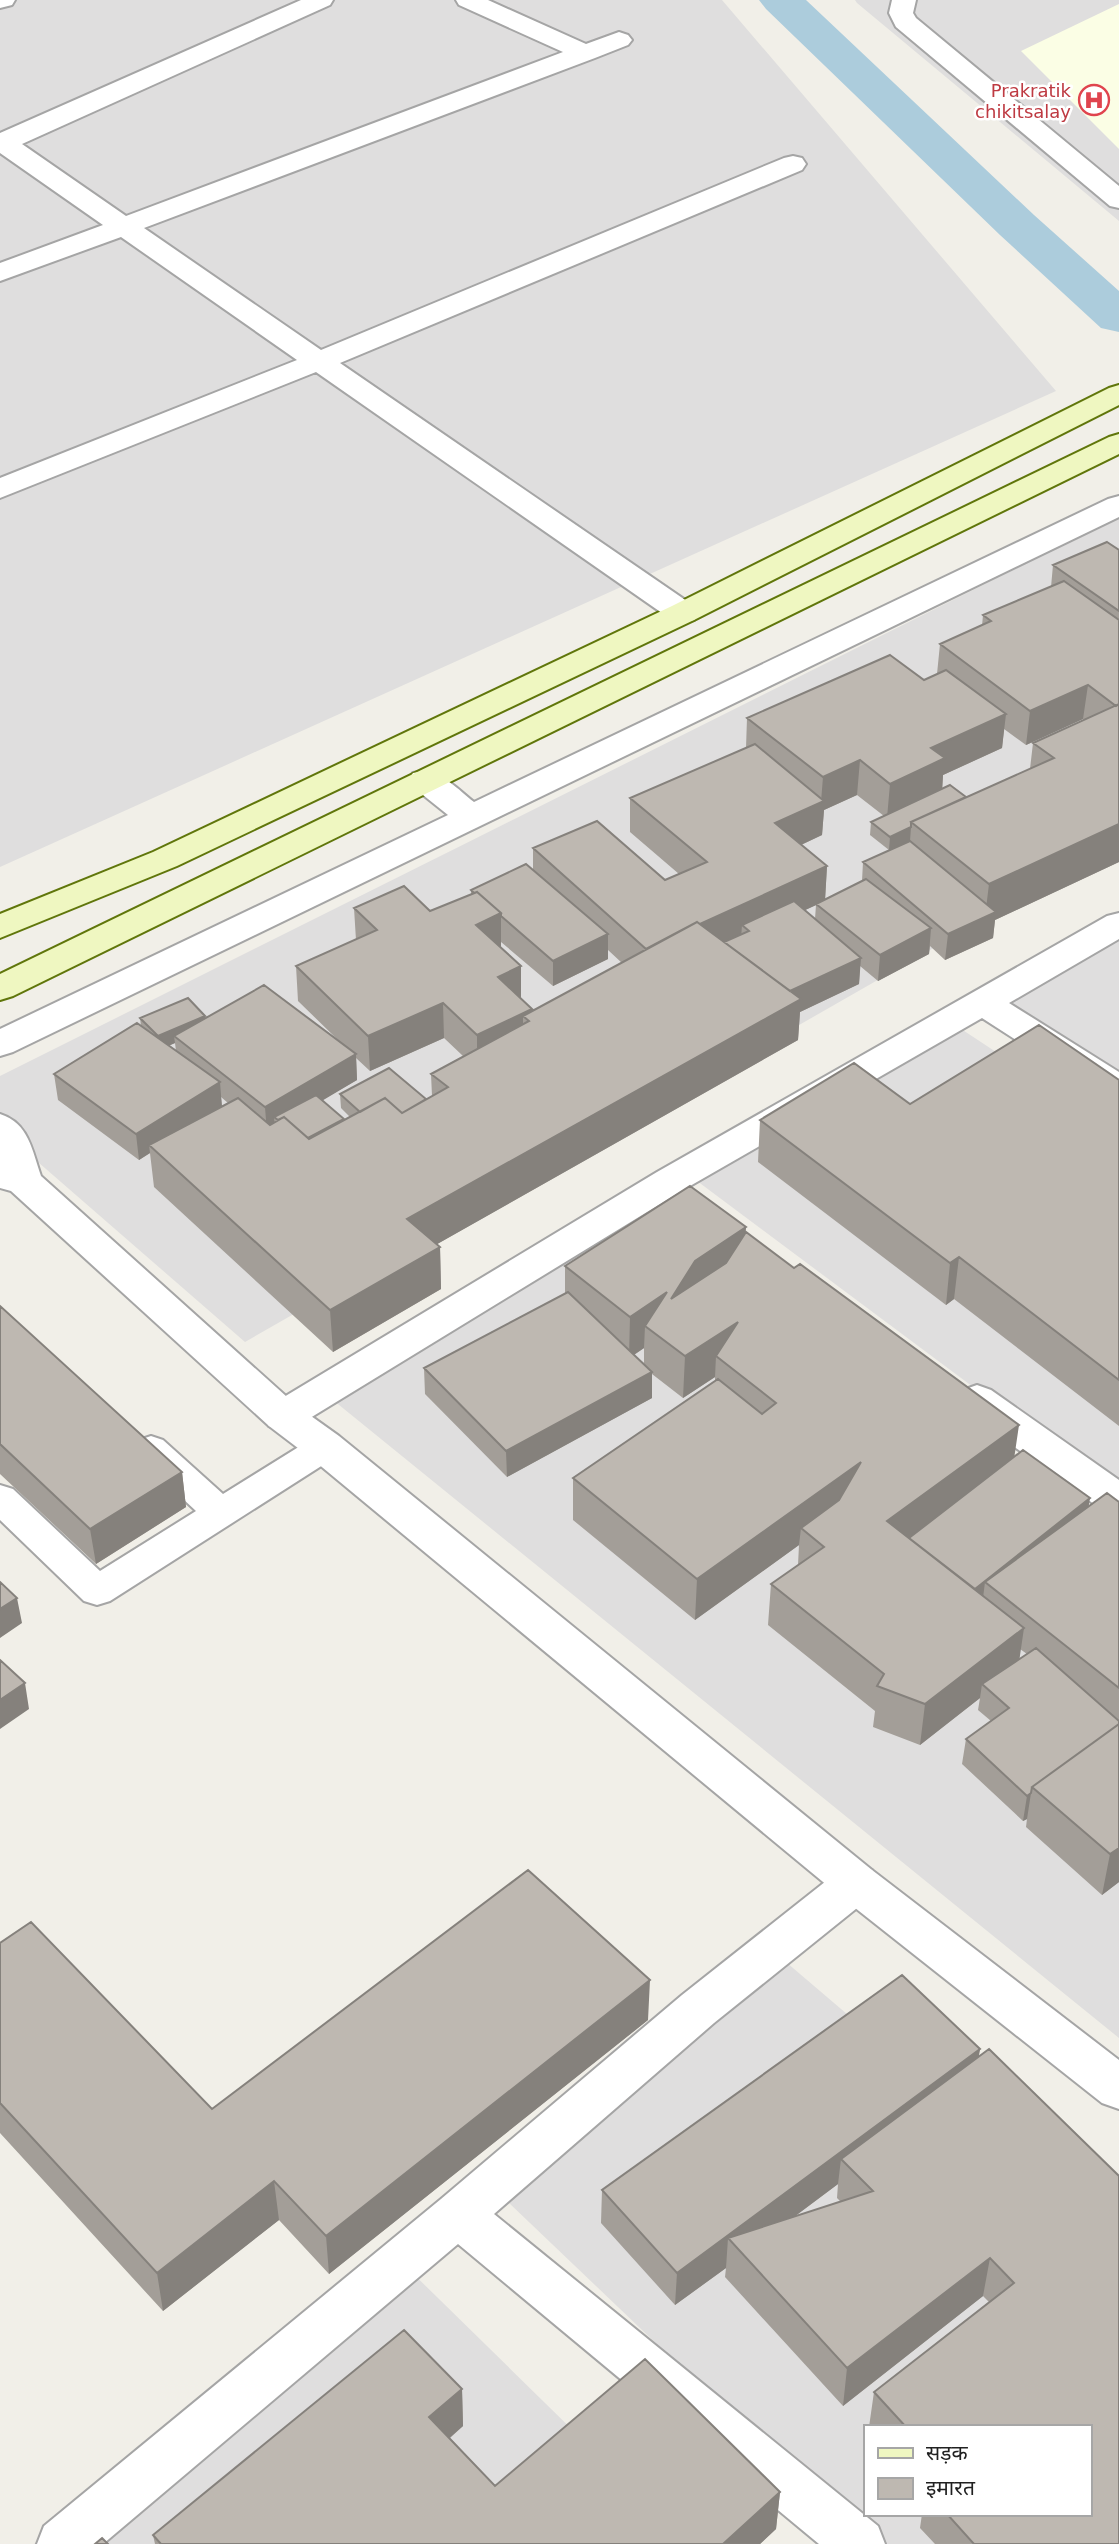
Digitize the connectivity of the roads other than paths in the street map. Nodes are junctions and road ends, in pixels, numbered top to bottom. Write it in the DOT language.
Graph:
graph roads {
  1 [pos="321,0"];
  2 [pos="468,0"];
  3 [pos="904,0"];
  4 [pos="619,40"];
  5 [pos="586,53"];
  6 [pos="1,142"];
  7 [pos="793,164"];
  8 [pos="1119,200"];
  9 [pos="125,227"];
  10 [pos="0,273"];
  11 [pos="319,361"];
  12 [pos="1119,394"];
  13 [pos="1117,446"];
  14 [pos="0,489"];
  15 [pos="1119,505"];
  16 [pos="683,612"];
  17 [pos="425,780"];
  18 [pos="471,816"];
  19 [pos="1119,924"];
  20 [pos="0,928"];
  21 [pos="0,988"];
  22 [pos="982,1002"];
  23 [pos="0,1044"];
  24 [pos="1119,1089"];
  25 [pos="0,1127"];
  26 [pos="12,1178"];
  27 [pos="670,1181"];
  28 [pos="704,1205"];
  29 [pos="951,1381"];
  30 [pos="283,1416"];
  31 [pos="129,1429"];
  32 [pos="325,1447"];
  33 [pos="0,1498"];
  34 [pos="1119,1501"];
  35 [pos="219,1512"];
  36 [pos="856,1882"];
  37 [pos="1119,2088"];
  38 [pos="458,2214"];
  39 [pos="63,2544"];
  40 [pos="859,2544"];
  1 -- 6 [label="street"];
  2 -- 5 [label="street"];
  3 -- 8 [label="street"];
  4 -- 5 [label="street"];
  5 -- 9 [label="street"];
  6 -- 9 [label="street"];
  7 -- 11 [label="street"];
  9 -- 10 [label="street"];
  9 -- 11 [label="street"];
  11 -- 14 [label="street"];
  11 -- 16 [label="street"];
  12 -- 16 [label="main road"];
  13 -- 17 [label="main road"];
  15 -- 18 [label="street"];
  16 -- 20 [label="main road"];
  17 -- 18 [label="street"];
  17 -- 21 [label="main road"];
  18 -- 23 [label="street"];
  19 -- 22 [label="street"];
  22 -- 24 [label="street"];
  22 -- 27 [label="street"];
  25 -- 26 [label="street"];
  26 -- 30 [label="street"];
  27 -- 28 [label="street"];
  27 -- 30 [label="street"];
  29 -- 34 [label="street"];
  30 -- 32 [label="street"];
  31 -- 35 [label="lane"];
  32 -- 35 [label="lane"];
  32 -- 36 [label="street"];
  33 -- 35 [label="lane"];
  36 -- 37 [label="street"];
  36 -- 38 [label="street"];
  38 -- 39 [label="street"];
  38 -- 40 [label="street"];
}
